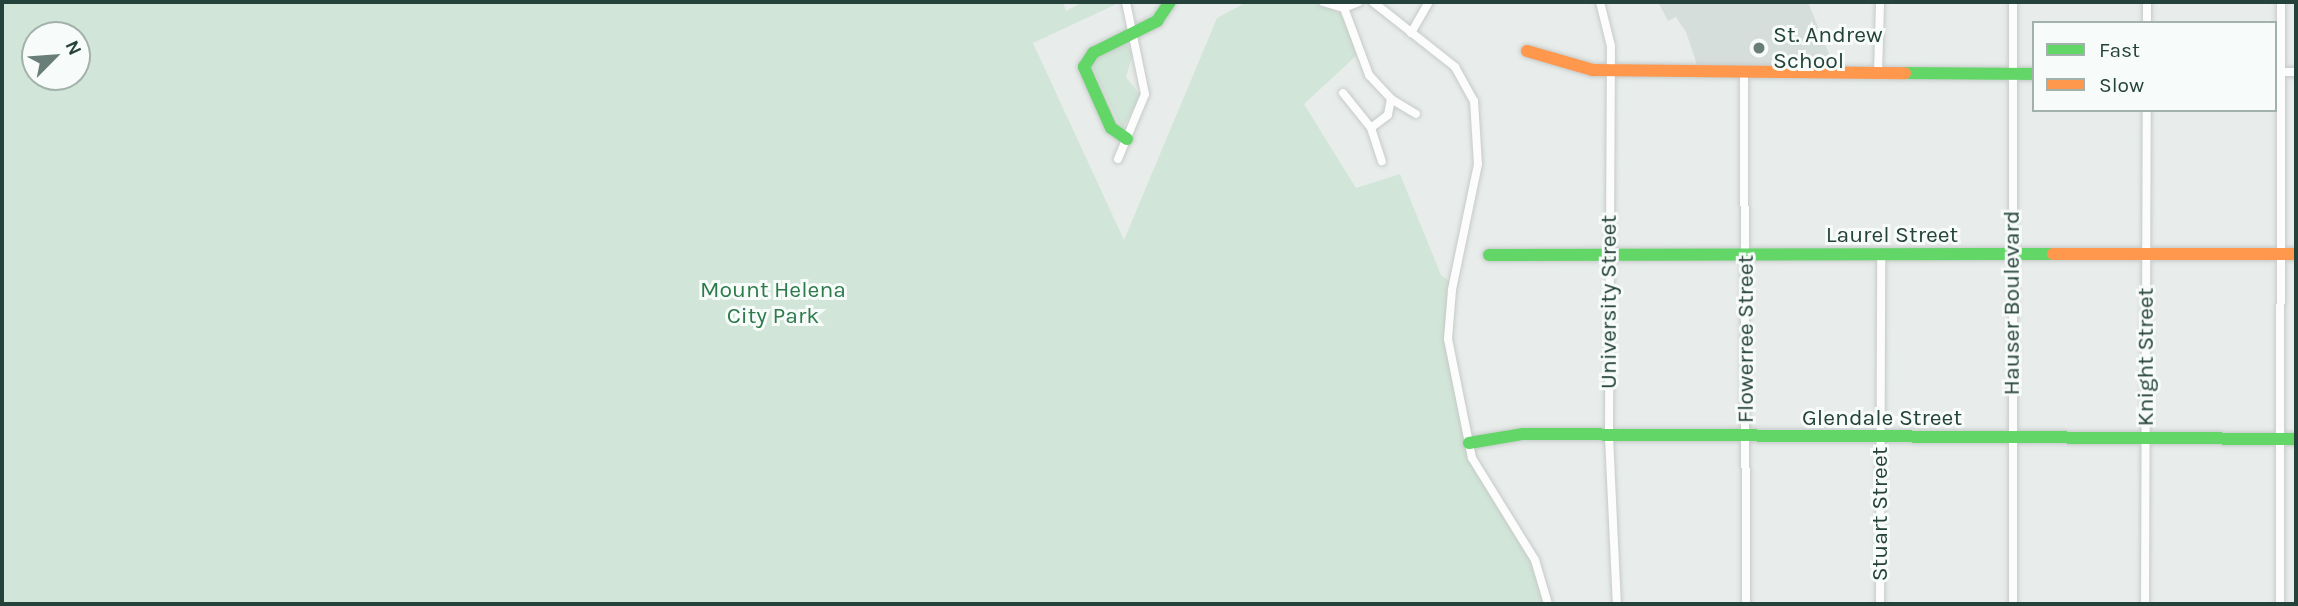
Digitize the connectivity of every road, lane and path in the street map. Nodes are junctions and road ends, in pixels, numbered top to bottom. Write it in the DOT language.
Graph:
graph roads {
  1 [pos="1126,2"];
  2 [pos="1170,2"];
  3 [pos="1323,2"];
  4 [pos="1359,2"];
  5 [pos="1373,2"];
  6 [pos="1429,2"];
  7 [pos="1600,2"];
  8 [pos="1880,2"];
  9 [pos="2013,2"];
  10 [pos="2147,2"];
  11 [pos="2281,2"];
  12 [pos="1344,8"];
  13 [pos="2147,21"];
  14 [pos="1132,32"];
  15 [pos="1411,33"];
  16 [pos="1527,51"];
  17 [pos="1609,71"];
  18 [pos="2279,72"];
  19 [pos="2296,72"];
  20 [pos="1744,74"];
  21 [pos="1878,74"];
  22 [pos="2013,74"];
  23 [pos="2032,74"];
  24 [pos="1343,93"];
  25 [pos="1391,99"];
  26 [pos="2147,112"];
  27 [pos="1416,114"];
  28 [pos="1371,128"];
  29 [pos="1126,139"];
  30 [pos="1118,159"];
  31 [pos="1382,161"];
  32 [pos="2290,254"];
  33 [pos="1489,255"];
  34 [pos="1747,255"];
  35 [pos="1881,256"];
  36 [pos="2011,256"];
  37 [pos="2146,256"];
  38 [pos="1609,258"];
  39 [pos="1609,437"];
  40 [pos="1747,439"];
  41 [pos="1880,439"];
  42 [pos="2146,439"];
  43 [pos="2280,439"];
  44 [pos="2296,439"];
  45 [pos="2013,440"];
  46 [pos="1469,443"];
  47 [pos="1548,604"];
  48 [pos="1616,604"];
  49 [pos="1746,604"];
  50 [pos="1880,604"];
  51 [pos="2013,604"];
  52 [pos="2145,604"];
  53 [pos="2280,604"];
  1 -- 14 [label="street"];
  2 -- 14 [label="street"];
  3 -- 12 [label="street"];
  4 -- 12 [label="street"];
  5 -- 15 [label="street"];
  6 -- 15 [label="street"];
  7 -- 17 [label="street, University Street"];
  8 -- 21 [label="street"];
  9 -- 22 [label="street, Hauser Boulevard"];
  10 -- 13 [label="street"];
  11 -- 18 [label="street"];
  12 -- 25 [label="street"];
  14 -- 29 [label="street"];
  14 -- 29 [label="street"];
  15 -- 46 [label="street"];
  16 -- 17 [label="street"];
  17 -- 20 [label="street"];
  17 -- 38 [label="street, University Street"];
  18 -- 19 [label="street"];
  18 -- 32 [label="street"];
  20 -- 21 [label="street"];
  20 -- 34 [label="street, Flowerree Street"];
  21 -- 22 [label="street"];
  22 -- 23 [label="street"];
  22 -- 36 [label="street, Hauser Boulevard"];
  24 -- 28 [label="street"];
  25 -- 27 [label="street"];
  25 -- 28 [label="street"];
  26 -- 37 [label="street, Knight Street"];
  28 -- 31 [label="street"];
  29 -- 30 [label="street"];
  32 -- 37 [label="street, Laurel Street"];
  32 -- 43 [label="street"];
  33 -- 38 [label="street, Laurel Street"];
  34 -- 35 [label="street, Laurel Street"];
  34 -- 38 [label="street, Laurel Street"];
  34 -- 40 [label="street, Flowerree Street"];
  35 -- 36 [label="street, Laurel Street"];
  35 -- 41 [label="street, Stuart Street"];
  36 -- 37 [label="street, Laurel Street"];
  36 -- 45 [label="street, Hauser Boulevard"];
  37 -- 42 [label="street, Knight Street"];
  38 -- 39 [label="street, University Street"];
  39 -- 40 [label="street, Glendale Street"];
  39 -- 46 [label="street, Glendale Street"];
  39 -- 48 [label="street, University Street"];
  40 -- 41 [label="street, Glendale Street"];
  40 -- 49 [label="street, Flowerree Street"];
  41 -- 45 [label="street, Glendale Street"];
  41 -- 50 [label="street, Stuart Street"];
  42 -- 43 [label="street, Glendale Street"];
  42 -- 45 [label="street, Glendale Street"];
  42 -- 52 [label="street, Knight Street"];
  43 -- 44 [label="street, Glendale Street"];
  43 -- 53 [label="street"];
  45 -- 51 [label="street, Hauser Boulevard"];
  46 -- 47 [label="street"];
}
